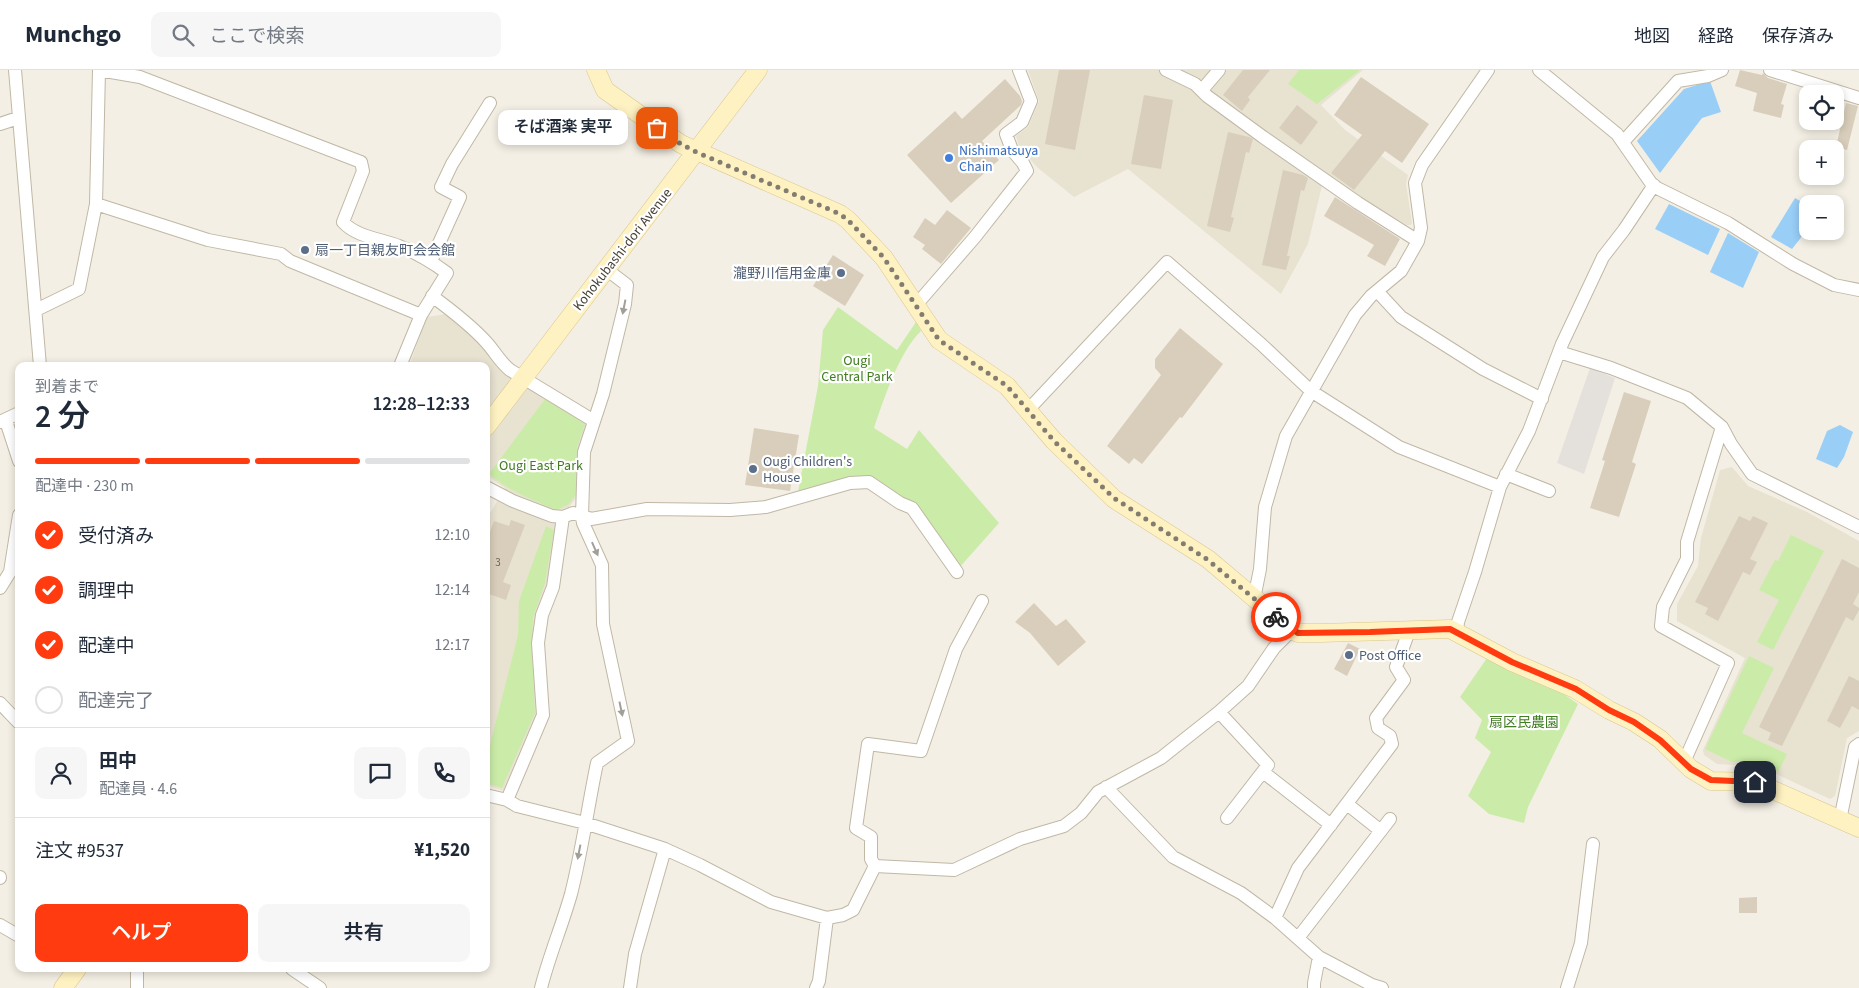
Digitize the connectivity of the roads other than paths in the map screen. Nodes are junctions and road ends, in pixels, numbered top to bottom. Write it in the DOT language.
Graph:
graph roads {
  1 [pos="15,70"];
  2 [pos="99,70"];
  3 [pos="596,70"];
  4 [pos="758,70"];
  5 [pos="1019,70"];
  6 [pos="1166,70"];
  7 [pos="1218,70"];
  8 [pos="1488,70"];
  9 [pos="1539,70"];
  10 [pos="1722,70"];
  11 [pos="1770,70"];
  12 [pos="1202,90"];
  13 [pos="1859,98"];
  14 [pos="490,103"];
  15 [pos="18,118"];
  16 [pos="0,124"];
  17 [pos="1623,142"];
  18 [pos="696,152"];
  19 [pos="1654,186"];
  20 [pos="96,204"];
  21 [pos="1418,241"];
  22 [pos="431,261"];
  23 [pos="606,269"];
  24 [pos="1859,290"];
  25 [pos="1377,291"];
  26 [pos="432,296"];
  27 [pos="916,306"];
  28 [pos="36,310"];
  29 [pos="420,314"];
  30 [pos="1559,352"];
  31 [pos="40,362"];
  32 [pos="402,362"];
  33 [pos="523,378"];
  34 [pos="1311,391"];
  35 [pos="1542,399"];
  36 [pos="1028,410"];
  37 [pos="15,415"];
  38 [pos="3,421"];
  39 [pos="594,421"];
  40 [pos="490,422"];
  41 [pos="1722,427"];
  42 [pos="15,451"];
  43 [pos="1506,474"];
  44 [pos="1500,487"];
  45 [pos="490,489"];
  46 [pos="1549,491"];
  47 [pos="582,516"];
  48 [pos="563,517"];
  49 [pos="1859,527"];
  50 [pos="15,566"];
  51 [pos="957,572"];
  52 [pos="0,588"];
  53 [pos="1254,599"];
  54 [pos="982,601"];
  55 [pos="1292,630"];
  56 [pos="1409,631"];
  57 [pos="1457,632"];
  58 [pos="0,703"];
  59 [pos="1219,712"];
  60 [pos="15,719"];
  61 [pos="1859,744"];
  62 [pos="1684,762"];
  63 [pos="1263,772"];
  64 [pos="1106,787"];
  65 [pos="490,796"];
  66 [pos="508,800"];
  67 [pos="1347,804"];
  68 [pos="1227,818"];
  69 [pos="1390,819"];
  70 [pos="1840,820"];
  71 [pos="585,823"];
  72 [pos="1331,825"];
  73 [pos="1859,828"];
  74 [pos="1381,831"];
  75 [pos="1593,844"];
  76 [pos="665,849"];
  77 [pos="875,866"];
  78 [pos="827,918"];
  79 [pos="1275,918"];
  80 [pos="0,925"];
  81 [pos="15,934"];
  82 [pos="1298,938"];
  83 [pos="1319,957"];
  84 [pos="74,972"];
  85 [pos="137,972"];
  86 [pos="296,972"];
  87 [pos="63,988"];
  88 [pos="137,988"];
  89 [pos="320,988"];
  90 [pos="541,988"];
  91 [pos="630,988"];
  92 [pos="816,988"];
  93 [pos="1314,988"];
  94 [pos="1382,988"];
  95 [pos="1567,988"];
  1 -- 15 [label="street"];
  2 -- 20 [label="street"];
  2 -- 22 [label="street"];
  3 -- 18 [label="street"];
  4 -- 18 [label="street, Kohokubashi-dori Avenue"];
  5 -- 27 [label="street"];
  6 -- 12 [label="street"];
  7 -- 12 [label="street"];
  8 -- 21 [label="street"];
  9 -- 17 [label="street"];
  10 -- 17 [label="street"];
  11 -- 13 [label="street"];
  12 -- 21 [label="street"];
  14 -- 22 [label="street"];
  15 -- 16 [label="street"];
  15 -- 28 [label="street"];
  17 -- 19 [label="street"];
  18 -- 23 [label="street, Kohokubashi-dori Avenue"];
  18 -- 27 [label="street"];
  19 -- 24 [label="street"];
  19 -- 30 [label="street"];
  20 -- 28 [label="street"];
  20 -- 29 [label="street"];
  21 -- 25 [label="street"];
  22 -- 26 [label="street"];
  23 -- 33 [label="street, Kohokubashi-dori Avenue"];
  23 -- 39 [label="street, one-way"];
  25 -- 34 [label="street"];
  25 -- 35 [label="street"];
  26 -- 29 [label="street"];
  26 -- 33 [label="street"];
  27 -- 36 [label="street"];
  28 -- 31 [label="street"];
  29 -- 32 [label="street"];
  30 -- 35 [label="street"];
  30 -- 41 [label="street"];
  33 -- 39 [label="street"];
  33 -- 40 [label="street, Kohokubashi-dori Avenue"];
  34 -- 36 [label="street"];
  34 -- 44 [label="street"];
  34 -- 53 [label="street"];
  35 -- 43 [label="street"];
  36 -- 53 [label="street"];
  37 -- 38 [label="street"];
  38 -- 42 [label="street"];
  39 -- 47 [label="street"];
  41 -- 49 [label="street"];
  41 -- 62 [label="street"];
  43 -- 44 [label="street"];
  43 -- 46 [label="street"];
  44 -- 57 [label="street"];
  45 -- 48 [label="street"];
  47 -- 48 [label="street"];
  47 -- 51 [label="street"];
  47 -- 71 [label="street, one-way"];
  48 -- 66 [label="street"];
  50 -- 52 [label="street"];
  53 -- 55 [label="street"];
  54 -- 77 [label="street"];
  55 -- 56 [label="street"];
  55 -- 59 [label="street"];
  56 -- 57 [label="street"];
  56 -- 67 [label="street"];
  57 -- 62 [label="street"];
  58 -- 60 [label="street"];
  59 -- 63 [label="street"];
  59 -- 64 [label="street"];
  61 -- 70 [label="street"];
  62 -- 70 [label="street"];
  63 -- 68 [label="street"];
  63 -- 72 [label="street"];
  64 -- 77 [label="street"];
  64 -- 79 [label="street"];
  65 -- 66 [label="street"];
  66 -- 71 [label="street"];
  67 -- 72 [label="street"];
  67 -- 74 [label="street"];
  69 -- 74 [label="street"];
  70 -- 73 [label="street"];
  71 -- 76 [label="street"];
  71 -- 90 [label="street, one-way"];
  72 -- 79 [label="street"];
  74 -- 82 [label="street"];
  75 -- 95 [label="street"];
  76 -- 78 [label="street"];
  76 -- 91 [label="street"];
  77 -- 78 [label="street"];
  78 -- 92 [label="street"];
  79 -- 82 [label="street"];
  80 -- 81 [label="street"];
  82 -- 83 [label="street"];
  83 -- 93 [label="street"];
  83 -- 94 [label="street"];
  84 -- 87 [label="street"];
  85 -- 88 [label="street"];
  86 -- 89 [label="street"];
}
